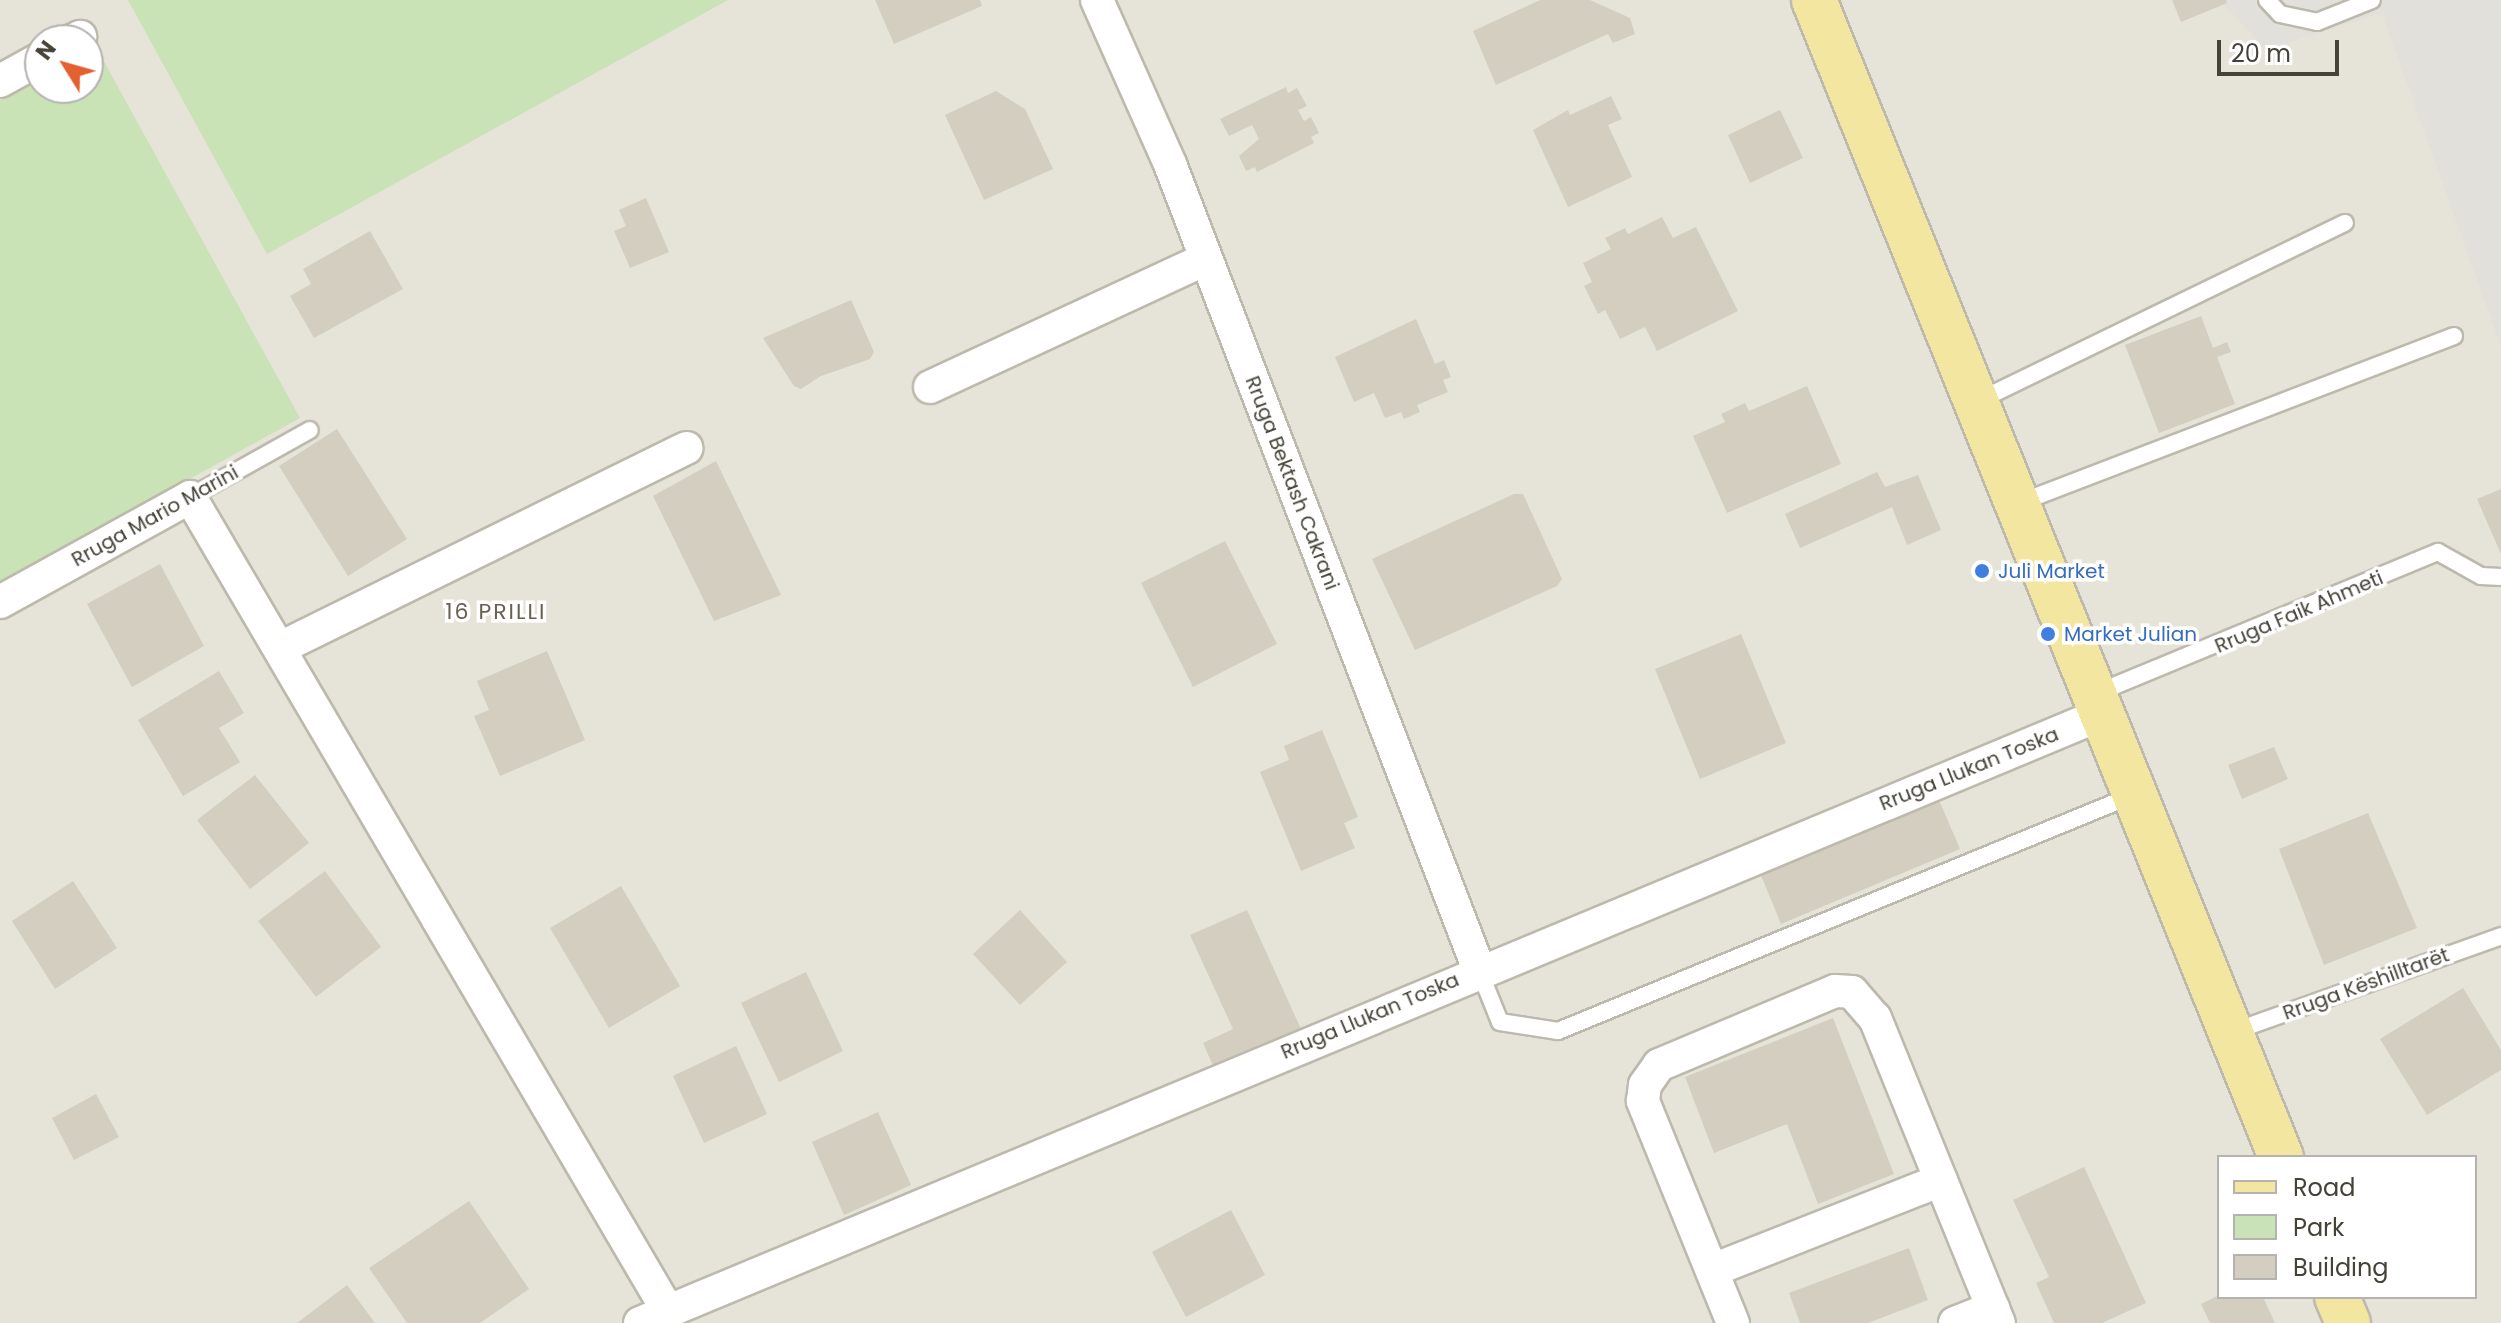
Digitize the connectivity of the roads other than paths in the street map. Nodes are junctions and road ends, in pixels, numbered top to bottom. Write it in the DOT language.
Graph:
graph roads {
  1 [pos="1097,0"];
  2 [pos="1814,0"];
  3 [pos="2267,0"];
  4 [pos="2372,0"];
  5 [pos="24,68"];
  6 [pos="0,81"];
  7 [pos="2345,223"];
  8 [pos="1206,259"];
  9 [pos="2454,336"];
  10 [pos="930,387"];
  11 [pos="1976,402"];
  12 [pos="310,430"];
  13 [pos="686,448"];
  14 [pos="190,497"];
  15 [pos="2017,504"];
  16 [pos="2501,577"];
  17 [pos="0,602"];
  18 [pos="280,648"];
  19 [pos="2098,704"];
  20 [pos="2135,794"];
  21 [pos="2501,936"];
  22 [pos="1479,970"];
  23 [pos="2231,1032"];
  24 [pos="2280,1155"];
  25 [pos="1941,1180"];
  26 [pos="1713,1270"];
  27 [pos="2338,1299"];
  28 [pos="1996,1315"];
  29 [pos="654,1317"];
  30 [pos="1733,1323"];
  31 [pos="1955,1323"];
  32 [pos="2348,1323"];
  1 -- 8 [label="street, Rruga Bektash Cakrani"];
  2 -- 11 [label="main road"];
  3 -- 4 [label="lane"];
  5 -- 6 [label="street"];
  7 -- 11 [label="lane"];
  8 -- 10 [label="street"];
  8 -- 22 [label="street, Rruga Bektash Cakrani"];
  9 -- 15 [label="lane"];
  11 -- 15 [label="main road"];
  12 -- 14 [label="lane, Rruga Mario Marini"];
  13 -- 18 [label="street"];
  14 -- 17 [label="street, Rruga Mario Marini"];
  14 -- 18 [label="street"];
  15 -- 19 [label="main road"];
  16 -- 19 [label="lane, Rruga Faik Ahmeti"];
  18 -- 29 [label="street"];
  19 -- 20 [label="main road"];
  19 -- 22 [label="street, Rruga Llukan Toska"];
  20 -- 22 [label="lane"];
  20 -- 23 [label="main road"];
  21 -- 23 [label="lane, Rruga Këshilltarët"];
  22 -- 29 [label="street, Rruga Llukan Toska"];
  23 -- 24 [label="main road"];
  25 -- 26 [label="street"];
  25 -- 26 [label="street"];
  25 -- 28 [label="street"];
  26 -- 30 [label="street"];
  27 -- 32 [label="main road"];
  28 -- 31 [label="street"];
}
